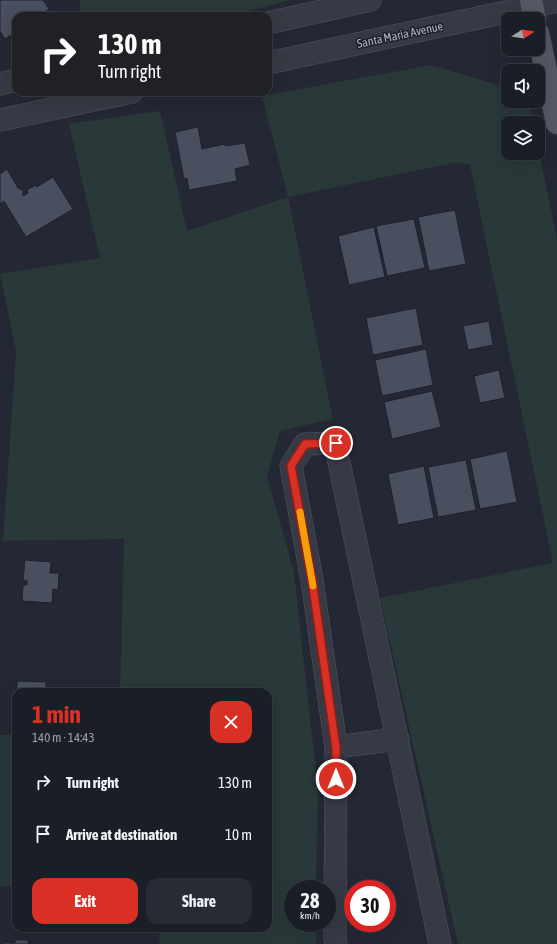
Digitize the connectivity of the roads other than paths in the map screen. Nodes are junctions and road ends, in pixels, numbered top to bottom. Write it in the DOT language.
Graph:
graph roads {
  1 [pos="370,0"];
  2 [pos="557,1"];
  3 [pos="533,9"];
  4 [pos="272,22"];
  5 [pos="543,56"];
  6 [pos="272,62"];
  7 [pos="12,81"];
  8 [pos="0,84"];
  9 [pos="113,96"];
  10 [pos="0,120"];
  11 [pos="557,123"];
  12 [pos="398,739"];
  13 [pos="336,748"];
  14 [pos="336,944"];
  15 [pos="440,944"];
  1 -- 4 [label="street"];
  2 -- 3 [label="street, Santa Maria Avenue"];
  3 -- 6 [label="street, Santa Maria Avenue"];
  5 -- 11 [label="main road"];
  7 -- 8 [label="street"];
  9 -- 10 [label="street"];
  12 -- 13 [label="street"];
  12 -- 13 [label="street"];
  12 -- 15 [label="street"];
  13 -- 14 [label="street"];
}
